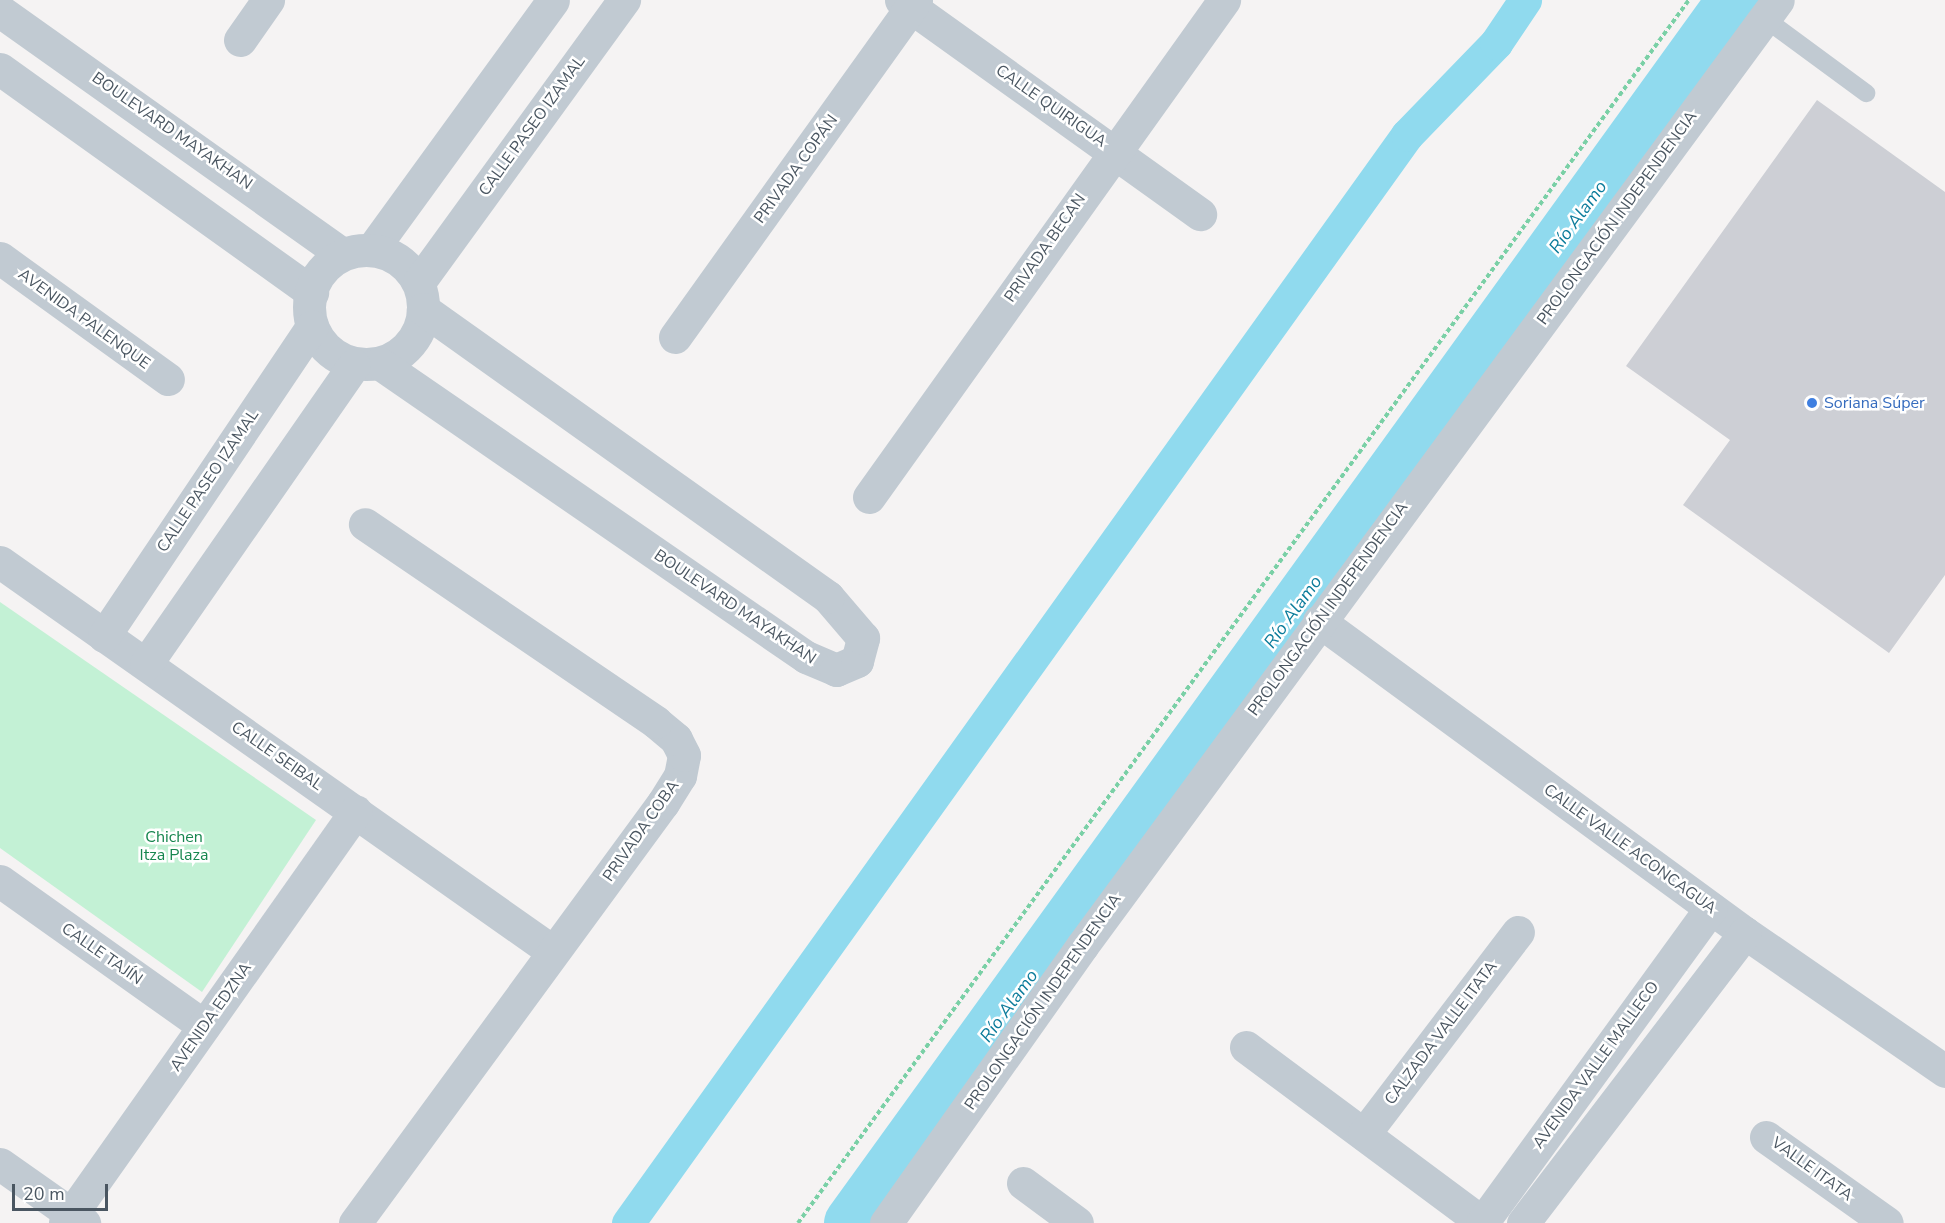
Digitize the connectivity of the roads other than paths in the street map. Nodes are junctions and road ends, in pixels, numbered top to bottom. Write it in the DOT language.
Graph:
graph roads {
  1 [pos="268,0"];
  2 [pos="553,0"];
  3 [pos="624,0"];
  4 [pos="1224,0"];
  5 [pos="909,2"];
  6 [pos="1771,9"];
  7 [pos="0,11"];
  8 [pos="240,40"];
  9 [pos="0,69"];
  10 [pos="1866,93"];
  11 [pos="1114,151"];
  12 [pos="1200,214"];
  13 [pos="357,251"];
  14 [pos="0,258"];
  15 [pos="312,292"];
  16 [pos="421,296"];
  17 [pos="312,326"];
  18 [pos="675,337"];
  19 [pos="367,364"];
  20 [pos="168,380"];
  21 [pos="869,497"];
  22 [pos="365,524"];
  23 [pos="0,562"];
  24 [pos="1319,621"];
  25 [pos="104,636"];
  26 [pos="146,664"];
  27 [pos="356,811"];
  28 [pos="0,881"];
  29 [pos="1711,908"];
  30 [pos="1518,932"];
  31 [pos="1745,933"];
  32 [pos="552,951"];
  33 [pos="204,1026"];
  34 [pos="1246,1047"];
  35 [pos="1945,1071"];
  36 [pos="1364,1134"];
  37 [pos="1766,1137"];
  38 [pos="0,1164"];
  39 [pos="1023,1183"];
  40 [pos="74,1220"];
  41 [pos="356,1223"];
  42 [pos="886,1223"];
  43 [pos="1077,1223"];
  44 [pos="1482,1223"];
  45 [pos="1523,1223"];
  46 [pos="1887,1223"];
  1 -- 8 [label="street"];
  2 -- 13 [label="street"];
  3 -- 16 [label="street, CALLE PASEO IZAMAL"];
  4 -- 11 [label="street, PRIVADA BECAN"];
  5 -- 11 [label="street, CALLE QUIRIGUA"];
  5 -- 18 [label="street, PRIVADA COPÁN"];
  6 -- 10 [label="lane"];
  6 -- 24 [label="street, PROLONGACIÓN INDEPENDENCIA"];
  7 -- 13 [label="street, BOULEVARD MAYAKHAN"];
  9 -- 15 [label="street"];
  11 -- 12 [label="street, CALLE QUIRIGUA"];
  11 -- 21 [label="street, PRIVADA BECAN"];
  13 -- 15 [label="street"];
  13 -- 16 [label="street"];
  14 -- 20 [label="street, AVENIDA PALENQUE"];
  15 -- 17 [label="street"];
  16 -- 19 [label="street"];
  16 -- 19 [label="street, BOULEVARD MAYAKHAN"];
  17 -- 19 [label="street"];
  17 -- 25 [label="street, CALLE PASEO IZAMAL"];
  19 -- 26 [label="street"];
  22 -- 32 [label="street, PRIVADA COBA"];
  23 -- 25 [label="street, CALLE SEIBAL"];
  24 -- 29 [label="street, CALLE VALLE ACONCAGUA"];
  24 -- 42 [label="street, PROLONGACIÓN INDEPENDENCIA"];
  25 -- 26 [label="street, CALLE SEIBAL"];
  26 -- 27 [label="street, CALLE SEIBAL"];
  27 -- 32 [label="street, CALLE SEIBAL"];
  27 -- 33 [label="street, AVENIDA EDZNA"];
  28 -- 33 [label="street, CALLE TAJÍN"];
  29 -- 31 [label="street, CALLE VALLE ACONCAGUA"];
  29 -- 44 [label="street, AVENIDA VALLE MALLECO"];
  30 -- 36 [label="street, CALZADA VALLE ITATA"];
  31 -- 35 [label="street, CALLE VALLE ACONCAGUA"];
  31 -- 45 [label="street"];
  32 -- 41 [label="street, PRIVADA COBA"];
  33 -- 40 [label="street, AVENIDA EDZNA"];
  34 -- 36 [label="street"];
  36 -- 44 [label="street"];
  37 -- 46 [label="street, VALLE ITATA"];
  38 -- 40 [label="street"];
  39 -- 43 [label="street"];
}
